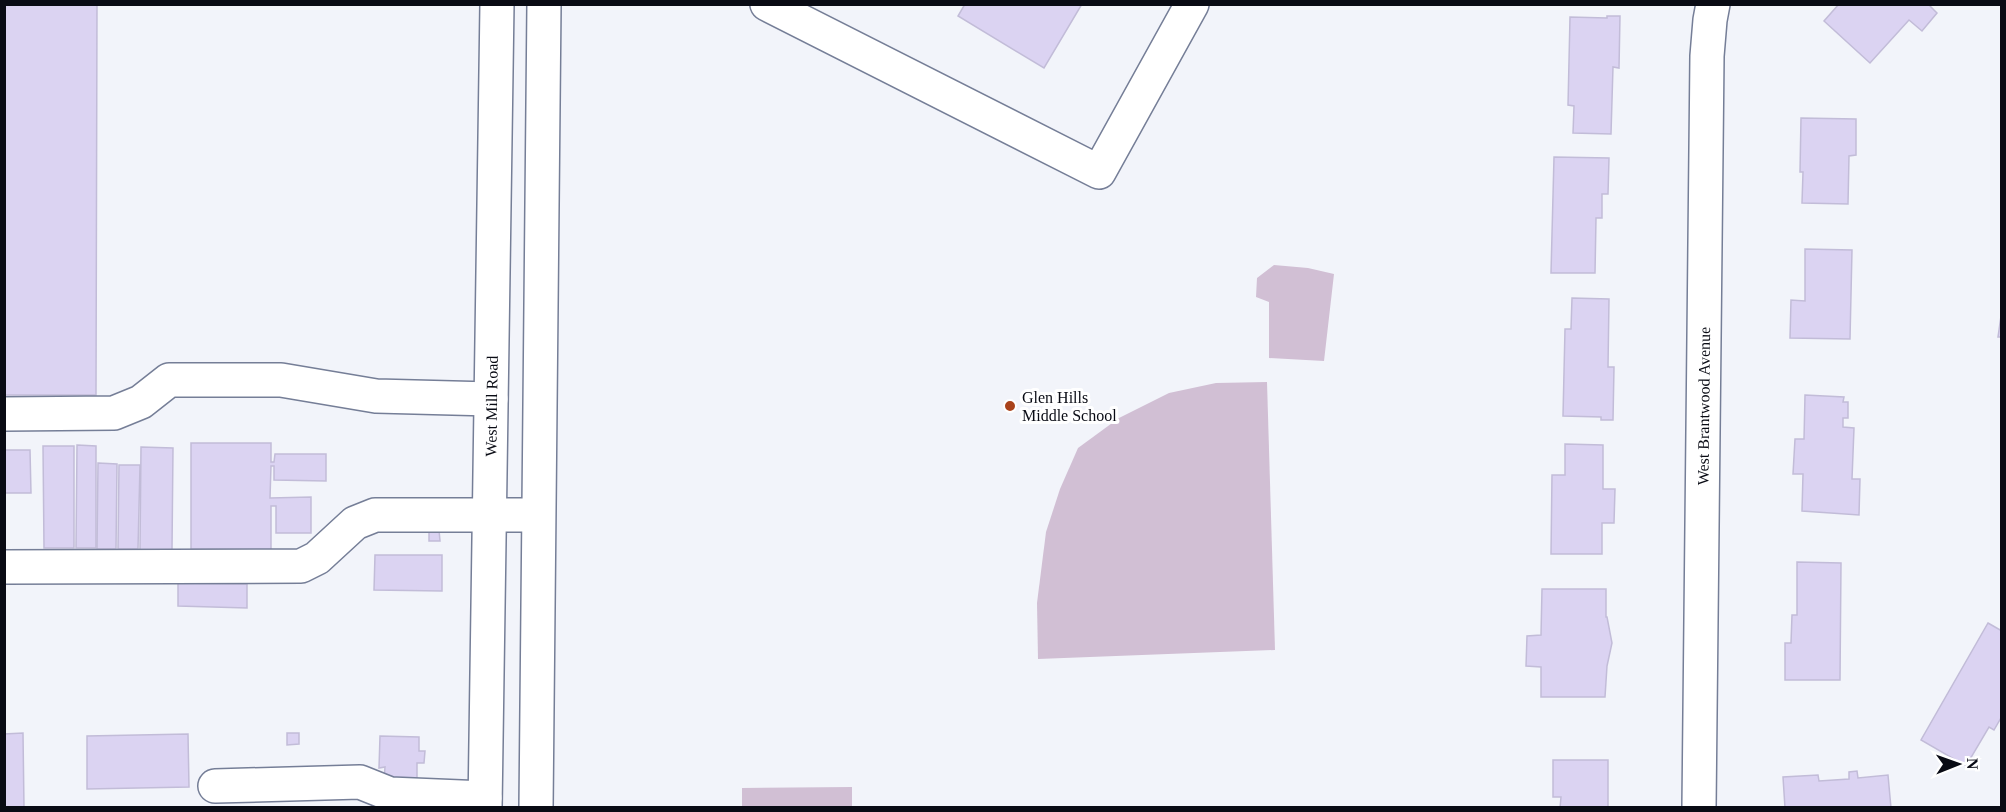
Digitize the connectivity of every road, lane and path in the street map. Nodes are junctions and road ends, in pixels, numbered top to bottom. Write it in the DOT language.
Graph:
graph roads {
  1 [pos="497,4"];
  2 [pos="544,4"];
  3 [pos="767,4"];
  4 [pos="1192,4"];
  5 [pos="1713,4"];
  6 [pos="491,399"];
  7 [pos="4,414"];
  8 [pos="490,515"];
  9 [pos="538,515"];
  10 [pos="4,567"];
  11 [pos="215,786"];
  12 [pos="485,803"];
  13 [pos="536,807"];
  14 [pos="1699,807"];
  1 -- 6 [label="main road, West Mill Road"];
  2 -- 9 [label="main road"];
  3 -- 4 [label="main road"];
  5 -- 14 [label="main road, West Brantwood Avenue"];
  6 -- 7 [label="main road"];
  6 -- 8 [label="main road, West Mill Road"];
  8 -- 9 [label="main road"];
  8 -- 10 [label="main road"];
  8 -- 12 [label="main road, West Mill Road"];
  9 -- 13 [label="main road"];
  11 -- 12 [label="main road"];
}
